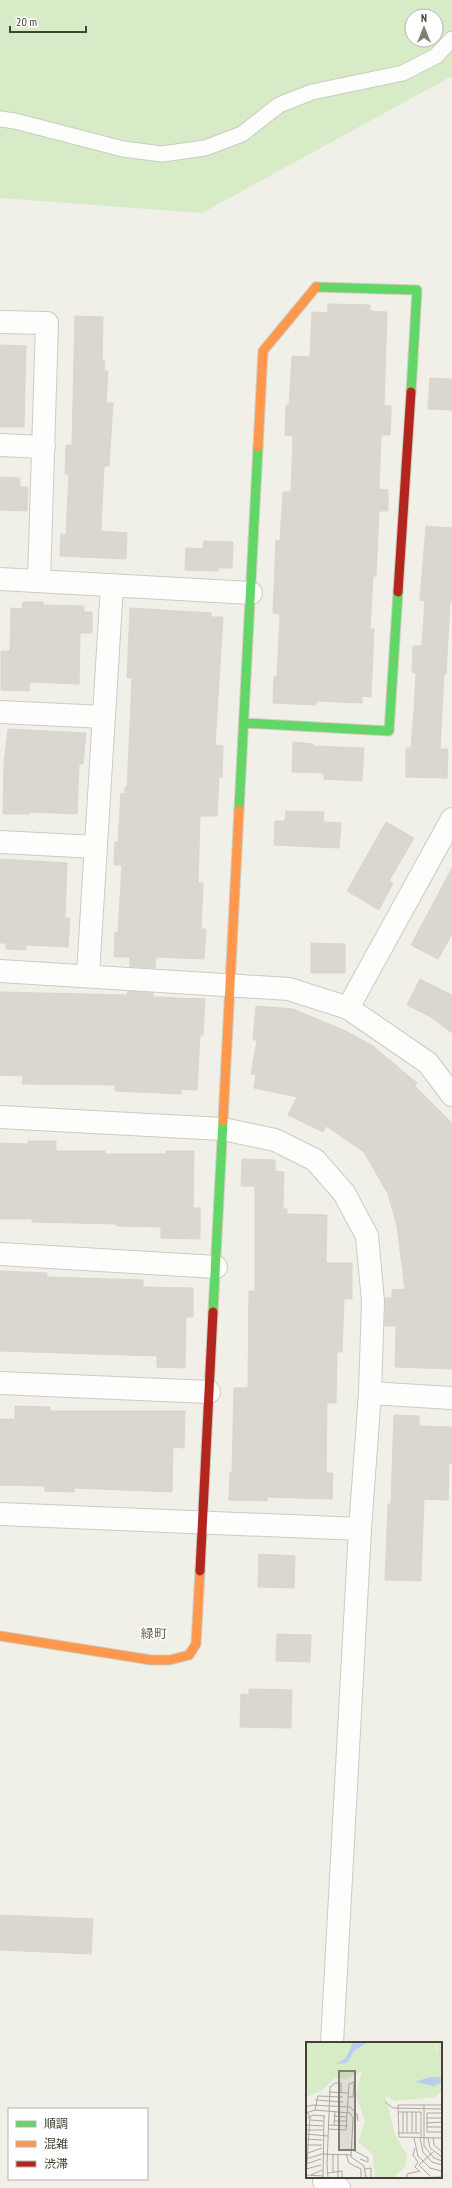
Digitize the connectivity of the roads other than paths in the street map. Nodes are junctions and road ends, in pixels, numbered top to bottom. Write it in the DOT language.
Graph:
graph roads {
  1 [pos="452,39"];
  2 [pos="0,119"];
  3 [pos="0,322"];
  4 [pos="0,445"];
  5 [pos="44,447"];
  6 [pos="0,579"];
  7 [pos="40,581"];
  8 [pos="112,585"];
  9 [pos="251,593"];
  10 [pos="0,712"];
  11 [pos="104,717"];
  12 [pos="244,723"];
  13 [pos="452,819"];
  14 [pos="0,842"];
  15 [pos="96,847"];
  16 [pos="0,970"];
  17 [pos="88,975"];
  18 [pos="231,984"];
  19 [pos="348,1008"];
  20 [pos="452,1095"];
  21 [pos="0,1117"];
  22 [pos="223,1129"];
  23 [pos="0,1254"];
  24 [pos="216,1267"];
  25 [pos="0,1383"];
  26 [pos="209,1392"];
  27 [pos="370,1393"];
  28 [pos="452,1398"];
  29 [pos="0,1514"];
  30 [pos="202,1523"];
  31 [pos="360,1529"];
  32 [pos="0,1636"];
  33 [pos="332,2042"];
  1 -- 2 [label="lane"];
  3 -- 5 [label="street"];
  4 -- 5 [label="street"];
  5 -- 7 [label="street"];
  6 -- 7 [label="street"];
  7 -- 8 [label="street"];
  8 -- 9 [label="street"];
  8 -- 11 [label="street"];
  9 -- 12 [label="street"];
  9 -- 12 [label="street"];
  10 -- 11 [label="street"];
  11 -- 15 [label="street"];
  12 -- 18 [label="street"];
  13 -- 19 [label="street"];
  14 -- 15 [label="street"];
  15 -- 17 [label="street"];
  16 -- 17 [label="street"];
  17 -- 18 [label="street"];
  18 -- 19 [label="street"];
  18 -- 22 [label="street"];
  19 -- 20 [label="street"];
  21 -- 22 [label="street"];
  22 -- 24 [label="street"];
  22 -- 27 [label="street"];
  23 -- 24 [label="street"];
  24 -- 26 [label="street"];
  25 -- 26 [label="street"];
  26 -- 30 [label="street"];
  27 -- 28 [label="street"];
  27 -- 31 [label="street"];
  29 -- 30 [label="street"];
  30 -- 31 [label="street"];
  30 -- 32 [label="street"];
  31 -- 33 [label="street"];
}
